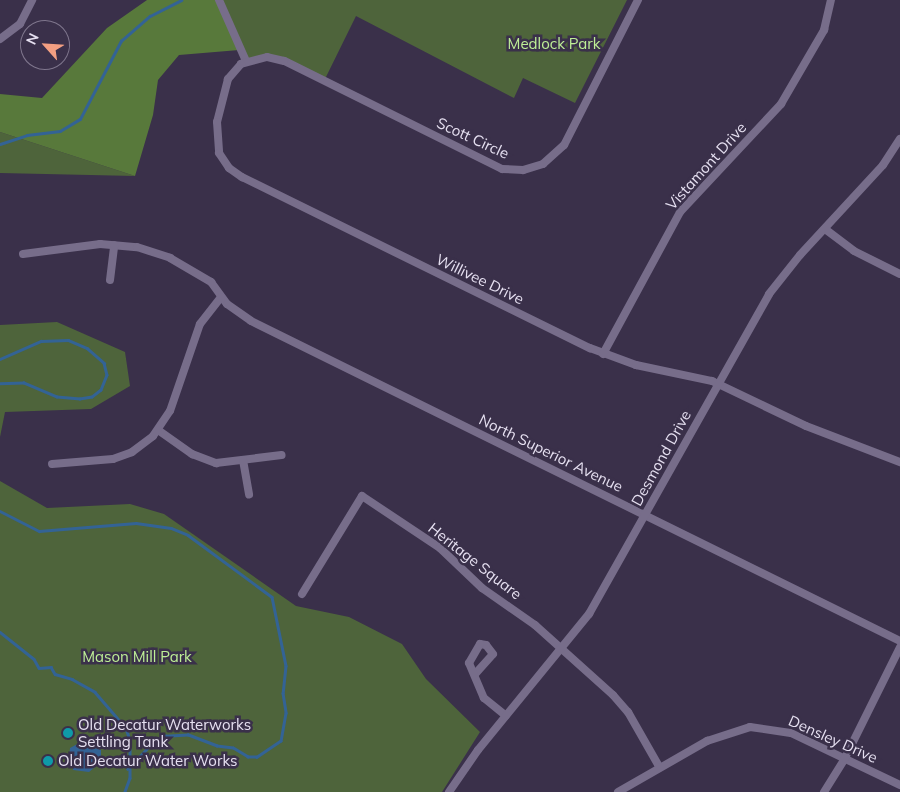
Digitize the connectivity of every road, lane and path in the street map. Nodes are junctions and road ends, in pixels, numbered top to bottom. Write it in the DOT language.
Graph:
graph roads {
  1 [pos="32,0"];
  2 [pos="219,0"];
  3 [pos="638,0"];
  4 [pos="831,0"];
  5 [pos="0,39"];
  6 [pos="246,61"];
  7 [pos="900,139"];
  8 [pos="825,229"];
  9 [pos="114,245"];
  10 [pos="23,254"];
  11 [pos="900,274"];
  12 [pos="110,280"];
  13 [pos="221,297"];
  14 [pos="603,354"];
  15 [pos="718,384"];
  16 [pos="158,430"];
  17 [pos="282,455"];
  18 [pos="243,460"];
  19 [pos="900,462"];
  20 [pos="52,464"];
  21 [pos="249,494"];
  22 [pos="646,515"];
  23 [pos="302,594"];
  24 [pos="900,641"];
  25 [pos="900,647"];
  26 [pos="561,651"];
  27 [pos="476,673"];
  28 [pos="506,716"];
  29 [pos="845,758"];
  30 [pos="660,768"];
  31 [pos="900,785"];
  32 [pos="449,792"];
  33 [pos="618,792"];
  34 [pos="824,792"];
  1 -- 5 [label="street"];
  2 -- 6 [label="street"];
  3 -- 6 [label="street, Scott Circle"];
  4 -- 14 [label="street, Vistamont Drive"];
  6 -- 14 [label="street, Willivee Drive"];
  7 -- 8 [label="street, Desmond Drive"];
  8 -- 11 [label="street"];
  8 -- 15 [label="street, Desmond Drive"];
  9 -- 10 [label="street, North Superior Avenue"];
  9 -- 12 [label="street"];
  9 -- 13 [label="street, North Superior Avenue"];
  13 -- 16 [label="street"];
  13 -- 22 [label="street, North Superior Avenue"];
  14 -- 15 [label="street, Willivee Drive"];
  15 -- 19 [label="street, Willivee Drive"];
  15 -- 22 [label="street, Desmond Drive"];
  16 -- 18 [label="street"];
  16 -- 20 [label="street"];
  17 -- 18 [label="street"];
  18 -- 21 [label="street"];
  22 -- 24 [label="street, North Superior Avenue"];
  22 -- 26 [label="street, Desmond Drive"];
  23 -- 26 [label="street, Heritage Square"];
  25 -- 29 [label="street"];
  26 -- 28 [label="street, Desmond Drive"];
  26 -- 30 [label="street"];
  27 -- 28 [label="street"];
  28 -- 32 [label="street, Desmond Drive"];
  29 -- 30 [label="street, Densley Drive"];
  29 -- 31 [label="street, Densley Drive"];
  29 -- 34 [label="street"];
  30 -- 33 [label="street, Densley Drive"];
}
